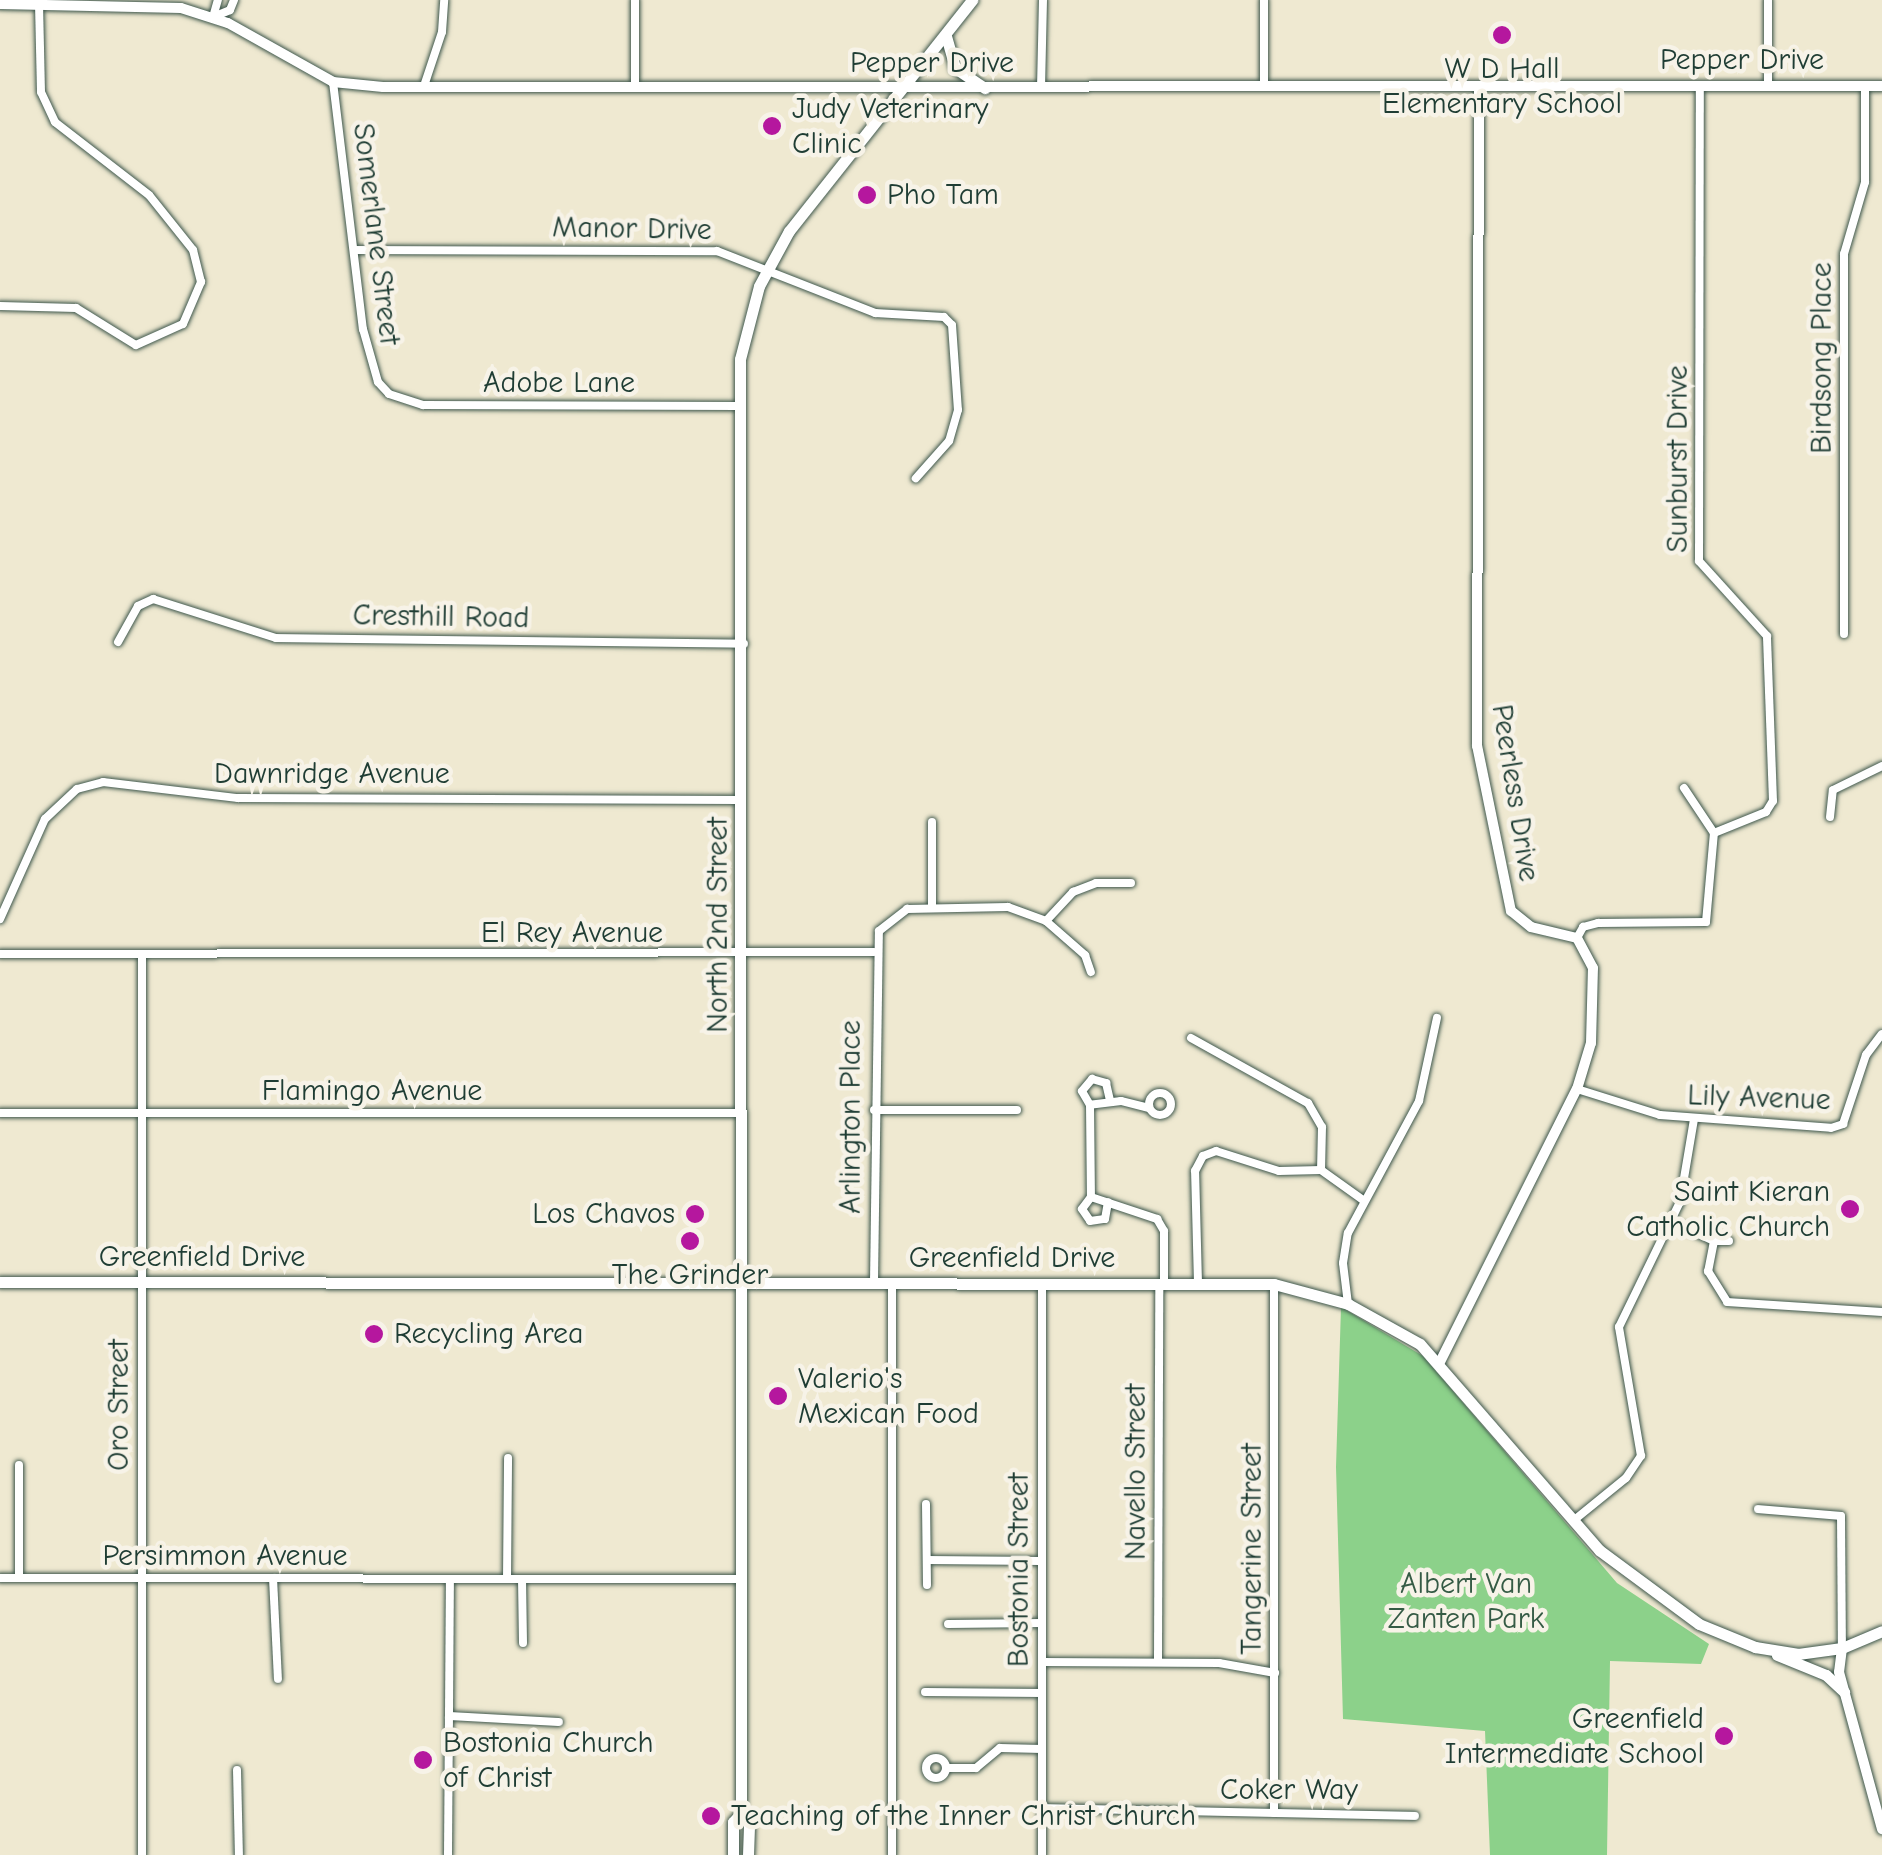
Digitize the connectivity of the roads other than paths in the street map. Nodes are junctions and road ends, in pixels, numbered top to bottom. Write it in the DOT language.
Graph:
graph roads {
  1 [pos="218,0"];
  2 [pos="234,0"];
  3 [pos="444,0"];
  4 [pos="635,0"];
  5 [pos="972,0"];
  6 [pos="1043,0"];
  7 [pos="1264,0"];
  8 [pos="1768,0"];
  9 [pos="0,4"];
  10 [pos="39,4"];
  11 [pos="213,17"];
  12 [pos="946,36"];
  13 [pos="333,82"];
  14 [pos="635,85"];
  15 [pos="424,86"];
  16 [pos="1264,86"];
  17 [pos="1479,86"];
  18 [pos="1700,86"];
  19 [pos="1768,86"];
  20 [pos="1865,86"];
  21 [pos="1882,86"];
  22 [pos="985,88"];
  23 [pos="1041,88"];
  24 [pos="905,89"];
  25 [pos="356,250"];
  26 [pos="767,268"];
  27 [pos="0,306"];
  28 [pos="383,389"];
  29 [pos="739,406"];
  30 [pos="916,478"];
  31 [pos="1844,634"];
  32 [pos="118,642"];
  33 [pos="744,644"];
  34 [pos="1882,766"];
  35 [pos="1684,788"];
  36 [pos="743,800"];
  37 [pos="1830,817"];
  38 [pos="932,822"];
  39 [pos="1714,833"];
  40 [pos="1132,883"];
  41 [pos="932,908"];
  42 [pos="0,919"];
  43 [pos="1046,922"];
  44 [pos="1578,938"];
  45 [pos="874,952"];
  46 [pos="0,954"];
  47 [pos="744,955"];
  48 [pos="142,956"];
  49 [pos="1091,972"];
  50 [pos="1437,1018"];
  51 [pos="1882,1034"];
  52 [pos="1191,1038"];
  53 [pos="1577,1089"];
  54 [pos="1110,1101"];
  55 [pos="1090,1105"];
  56 [pos="1150,1108"];
  57 [pos="874,1110"];
  58 [pos="1017,1110"];
  59 [pos="0,1113"];
  60 [pos="744,1113"];
  61 [pos="142,1114"];
  62 [pos="1694,1119"];
  63 [pos="1321,1170"];
  64 [pos="1091,1196"];
  65 [pos="1362,1200"];
  66 [pos="1108,1202"];
  67 [pos="1670,1221"];
  68 [pos="1714,1241"];
  69 [pos="1728,1241"];
  70 [pos="744,1280"];
  71 [pos="0,1282"];
  72 [pos="142,1282"];
  73 [pos="874,1282"];
  74 [pos="892,1282"];
  75 [pos="1161,1283"];
  76 [pos="1198,1283"];
  77 [pos="1042,1284"];
  78 [pos="1274,1284"];
  79 [pos="1348,1304"];
  80 [pos="1882,1312"];
  81 [pos="1440,1362"];
  82 [pos="508,1458"];
  83 [pos="18,1464"];
  84 [pos="926,1504"];
  85 [pos="1758,1509"];
  86 [pos="1573,1521"];
  87 [pos="927,1560"];
  88 [pos="1041,1561"];
  89 [pos="0,1578"];
  90 [pos="18,1578"];
  91 [pos="142,1578"];
  92 [pos="273,1578"];
  93 [pos="450,1578"];
  94 [pos="507,1578"];
  95 [pos="522,1578"];
  96 [pos="744,1579"];
  97 [pos="927,1585"];
  98 [pos="948,1624"];
  99 [pos="1042,1624"];
  100 [pos="1882,1632"];
  101 [pos="523,1643"];
  102 [pos="1842,1648"];
  103 [pos="1769,1650"];
  104 [pos="1042,1662"];
  105 [pos="1158,1662"];
  106 [pos="1275,1673"];
  107 [pos="278,1678"];
  108 [pos="925,1692"];
  109 [pos="1844,1692"];
  110 [pos="1042,1693"];
  111 [pos="449,1716"];
  112 [pos="560,1722"];
  113 [pos="1042,1749"];
  114 [pos="946,1768"];
  115 [pos="237,1770"];
  116 [pos="1042,1808"];
  117 [pos="741,1813"];
  118 [pos="1274,1813"];
  119 [pos="1415,1816"];
  120 [pos="1882,1829"];
  121 [pos="142,1855"];
  122 [pos="239,1855"];
  123 [pos="448,1855"];
  124 [pos="733,1855"];
  125 [pos="748,1855"];
  126 [pos="892,1855"];
  127 [pos="1042,1855"];
  1 -- 11 [label="street"];
  2 -- 11 [label="street"];
  3 -- 15 [label="street"];
  4 -- 14 [label="street"];
  5 -- 12 [label="main road, North 2nd Street"];
  6 -- 23 [label="street"];
  7 -- 16 [label="street"];
  8 -- 19 [label="street"];
  9 -- 10 [label="street, Pepper Drive"];
  10 -- 11 [label="street, Pepper Drive"];
  10 -- 27 [label="street"];
  11 -- 13 [label="street, Pepper Drive"];
  12 -- 22 [label="main road"];
  12 -- 24 [label="main road, North 2nd Street"];
  13 -- 15 [label="street, Pepper Drive"];
  13 -- 25 [label="street, Somerlane Street"];
  14 -- 15 [label="street, Pepper Drive"];
  14 -- 24 [label="street, Pepper Drive"];
  16 -- 17 [label="street, Pepper Drive"];
  16 -- 23 [label="street, Pepper Drive"];
  17 -- 18 [label="street, Pepper Drive"];
  17 -- 44 [label="street, Peerless Drive"];
  18 -- 19 [label="street, Pepper Drive"];
  18 -- 39 [label="street, Sunburst Drive"];
  19 -- 20 [label="street, Pepper Drive"];
  20 -- 21 [label="street, Pepper Drive"];
  20 -- 31 [label="street, Birdsong Place"];
  22 -- 23 [label="street, Pepper Drive"];
  22 -- 24 [label="street, Pepper Drive"];
  24 -- 26 [label="main road, North 2nd Street"];
  25 -- 26 [label="street, Manor Drive"];
  25 -- 28 [label="street, Somerlane Street"];
  26 -- 29 [label="main road, North 2nd Street"];
  26 -- 30 [label="street, Manor Drive"];
  28 -- 29 [label="street, Adobe Lane"];
  29 -- 33 [label="main road, North 2nd Street"];
  32 -- 33 [label="street, Cresthill Road"];
  33 -- 36 [label="main road, North 2nd Street"];
  34 -- 37 [label="street"];
  35 -- 39 [label="street"];
  36 -- 42 [label="street, Dawnridge Avenue"];
  36 -- 47 [label="main road, North 2nd Street"];
  38 -- 41 [label="street"];
  39 -- 44 [label="street"];
  40 -- 43 [label="street"];
  41 -- 43 [label="street"];
  41 -- 45 [label="street"];
  43 -- 49 [label="street"];
  44 -- 53 [label="street"];
  45 -- 47 [label="street, El Rey Avenue"];
  45 -- 57 [label="street, Arlington Place"];
  46 -- 48 [label="street, El Rey Avenue"];
  47 -- 48 [label="street, El Rey Avenue"];
  47 -- 60 [label="main road, North 2nd Street"];
  48 -- 61 [label="street, Oro Street"];
  50 -- 65 [label="street"];
  51 -- 62 [label="street, Lily Avenue"];
  52 -- 63 [label="street"];
  53 -- 62 [label="street, Lily Avenue"];
  53 -- 81 [label="street"];
  54 -- 55 [label="street"];
  54 -- 55 [label="street"];
  54 -- 56 [label="street"];
  55 -- 64 [label="street"];
  57 -- 58 [label="street"];
  57 -- 73 [label="street, Arlington Place"];
  59 -- 61 [label="street, Flamingo Avenue"];
  60 -- 61 [label="street, Flamingo Avenue"];
  60 -- 70 [label="main road, North 2nd Street"];
  61 -- 72 [label="street, Oro Street"];
  62 -- 67 [label="street"];
  63 -- 65 [label="street"];
  63 -- 76 [label="street"];
  64 -- 66 [label="street"];
  64 -- 66 [label="street"];
  65 -- 79 [label="street"];
  66 -- 75 [label="street, Navello Street"];
  67 -- 68 [label="street"];
  67 -- 86 [label="street"];
  68 -- 69 [label="street"];
  68 -- 80 [label="street"];
  70 -- 72 [label="main road, Greenfield Drive"];
  70 -- 73 [label="main road, Greenfield Drive"];
  70 -- 96 [label="main road, North 2nd Street"];
  71 -- 72 [label="main road, Greenfield Drive"];
  72 -- 91 [label="street, Oro Street"];
  73 -- 74 [label="main road, Greenfield Drive"];
  74 -- 77 [label="main road, Greenfield Drive"];
  74 -- 126 [label="street"];
  75 -- 76 [label="main road, Greenfield Drive"];
  75 -- 77 [label="main road, Greenfield Drive"];
  75 -- 105 [label="street, Navello Street"];
  76 -- 78 [label="main road, Greenfield Drive"];
  77 -- 88 [label="street, Bostonia Street"];
  78 -- 79 [label="main road, Greenfield Drive"];
  78 -- 106 [label="street, Tangerine Street"];
  79 -- 81 [label="main road, Greenfield Drive"];
  81 -- 86 [label="main road, Greenfield Drive"];
  82 -- 94 [label="street"];
  83 -- 90 [label="street"];
  84 -- 87 [label="street"];
  85 -- 102 [label="street"];
  86 -- 103 [label="main road, Greenfield Drive"];
  87 -- 88 [label="street"];
  87 -- 97 [label="street"];
  88 -- 99 [label="street, Bostonia Street"];
  89 -- 90 [label="street, Persimmon Avenue"];
  90 -- 91 [label="street, Persimmon Avenue"];
  91 -- 92 [label="street, Persimmon Avenue"];
  91 -- 121 [label="street, Oro Street"];
  92 -- 93 [label="street, Persimmon Avenue"];
  92 -- 107 [label="street"];
  93 -- 94 [label="street, Persimmon Avenue"];
  93 -- 111 [label="street"];
  94 -- 95 [label="street"];
  95 -- 96 [label="street"];
  95 -- 101 [label="street"];
  96 -- 117 [label="main road, North 2nd Street"];
  98 -- 99 [label="street"];
  99 -- 104 [label="street, Bostonia Street"];
  100 -- 102 [label="main road, Greenfield Drive"];
  102 -- 103 [label="main road, Greenfield Drive"];
  102 -- 109 [label="street"];
  103 -- 109 [label="main road"];
  104 -- 105 [label="street"];
  104 -- 110 [label="street, Bostonia Street"];
  105 -- 106 [label="street"];
  106 -- 118 [label="street, Tangerine Street"];
  108 -- 110 [label="street"];
  109 -- 120 [label="street"];
  110 -- 113 [label="street, Bostonia Street"];
  111 -- 112 [label="street"];
  111 -- 123 [label="street"];
  113 -- 114 [label="street"];
  113 -- 116 [label="street, Bostonia Street"];
  115 -- 122 [label="street"];
  116 -- 118 [label="street, Coker Way"];
  116 -- 127 [label="street, Bostonia Street"];
  117 -- 124 [label="main road, North 2nd Street"];
  117 -- 125 [label="main road, North 2nd Street"];
  118 -- 119 [label="street, Coker Way"];
}
